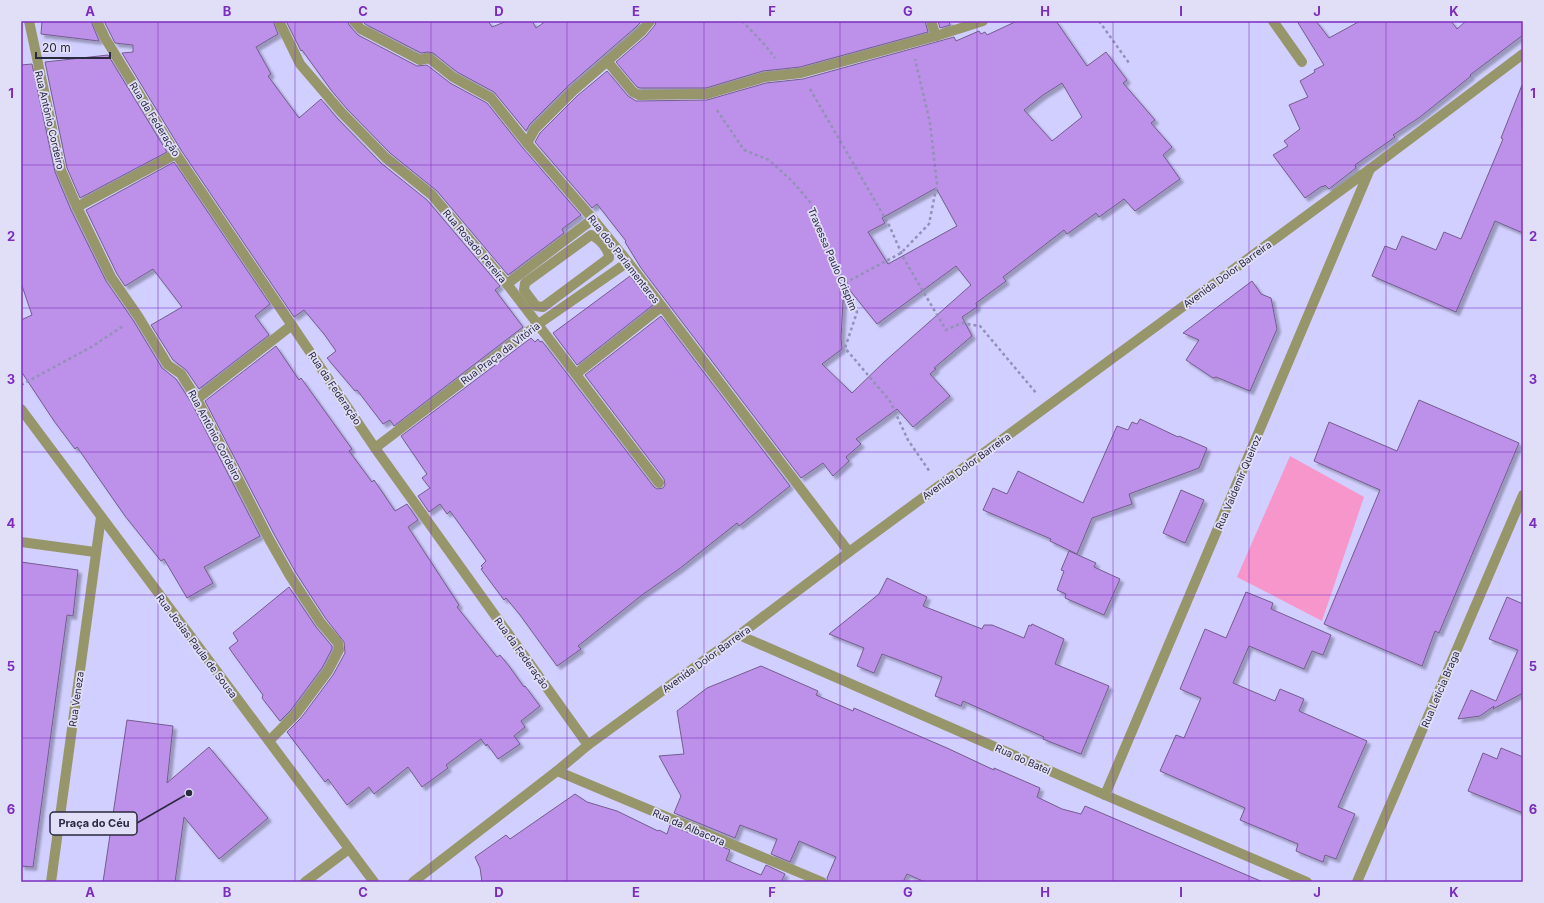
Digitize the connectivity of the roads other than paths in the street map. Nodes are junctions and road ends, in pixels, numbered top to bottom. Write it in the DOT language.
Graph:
graph roads {
  1 [pos="29,21"];
  2 [pos="97,21"];
  3 [pos="278,21"];
  4 [pos="354,21"];
  5 [pos="650,21"];
  6 [pos="931,21"];
  7 [pos="983,21"];
  8 [pos="1273,21"];
  9 [pos="936,36"];
  10 [pos="1523,54"];
  11 [pos="607,61"];
  12 [pos="1302,62"];
  13 [pos="527,143"];
  14 [pos="176,154"];
  15 [pos="1370,169"];
  16 [pos="77,208"];
  17 [pos="593,219"];
  18 [pos="628,262"];
  19 [pos="507,284"];
  20 [pos="543,307"];
  21 [pos="661,307"];
  22 [pos="537,324"];
  23 [pos="292,325"];
  24 [pos="576,374"];
  25 [pos="197,399"];
  26 [pos="21,409"];
  27 [pos="375,448"];
  28 [pos="659,483"];
  29 [pos="1523,495"];
  30 [pos="101,517"];
  31 [pos="21,542"];
  32 [pos="95,552"];
  33 [pos="849,552"];
  34 [pos="739,635"];
  35 [pos="269,741"];
  36 [pos="588,745"];
  37 [pos="557,771"];
  38 [pos="1105,796"];
  39 [pos="349,849"];
  40 [pos="51,882"];
  41 [pos="305,882"];
  42 [pos="374,882"];
  43 [pos="413,882"];
  44 [pos="822,882"];
  45 [pos="1307,882"];
  46 [pos="1357,882"];
  1 -- 16 [label="street, Rua Antônio Cordeiro"];
  2 -- 14 [label="street, Rua da Federação"];
  3 -- 19 [label="street, Rua Rosado Pereira"];
  4 -- 13 [label="street, Rua dos Parlamentares"];
  5 -- 11 [label="street"];
  6 -- 9 [label="street"];
  7 -- 9 [label="street"];
  8 -- 12 [label="street"];
  9 -- 11 [label="street"];
  10 -- 15 [label="street, Avenida Dolor Barreira"];
  11 -- 13 [label="street"];
  13 -- 17 [label="street, Rua dos Parlamentares"];
  14 -- 16 [label="street"];
  14 -- 23 [label="street, Rua da Federação"];
  15 -- 33 [label="street, Avenida Dolor Barreira"];
  15 -- 38 [label="street, Rua Valdemir Queiroz"];
  16 -- 25 [label="street, Rua Antônio Cordeiro"];
  17 -- 18 [label="street, Rua dos Parlamentares"];
  17 -- 19 [label="street"];
  18 -- 21 [label="street, Rua dos Parlamentares"];
  18 -- 22 [label="street, Rua Praça da Vitória"];
  19 -- 22 [label="street, Rua Rosado Pereira"];
  20 -- 20 [label="street"];
  21 -- 24 [label="street"];
  21 -- 33 [label="street, Rua dos Parlamentares"];
  22 -- 24 [label="street, Rua Rosado Pereira"];
  22 -- 27 [label="street, Rua Praça da Vitória"];
  23 -- 25 [label="street"];
  23 -- 27 [label="street, Rua da Federação"];
  24 -- 28 [label="street, Rua Rosado Pereira"];
  25 -- 35 [label="street, Rua Antônio Cordeiro"];
  26 -- 30 [label="street, Rua Josias Paula de Sousa"];
  27 -- 36 [label="street, Rua da Federação"];
  29 -- 46 [label="street, Rua Letícia Braga"];
  30 -- 32 [label="street, Rua Veneza"];
  30 -- 35 [label="street, Rua Josias Paula de Sousa"];
  31 -- 32 [label="street"];
  32 -- 40 [label="street, Rua Veneza"];
  33 -- 34 [label="street, Avenida Dolor Barreira"];
  34 -- 36 [label="street, Avenida Dolor Barreira"];
  34 -- 38 [label="street, Rua do Batel"];
  35 -- 39 [label="street, Rua Josias Paula de Sousa"];
  36 -- 37 [label="street, Avenida Dolor Barreira"];
  37 -- 43 [label="street, Avenida Dolor Barreira"];
  37 -- 44 [label="street, Rua da Albacora"];
  38 -- 45 [label="street, Rua do Batel"];
  39 -- 41 [label="street"];
  39 -- 42 [label="street, Rua Josias Paula de Sousa"];
}
